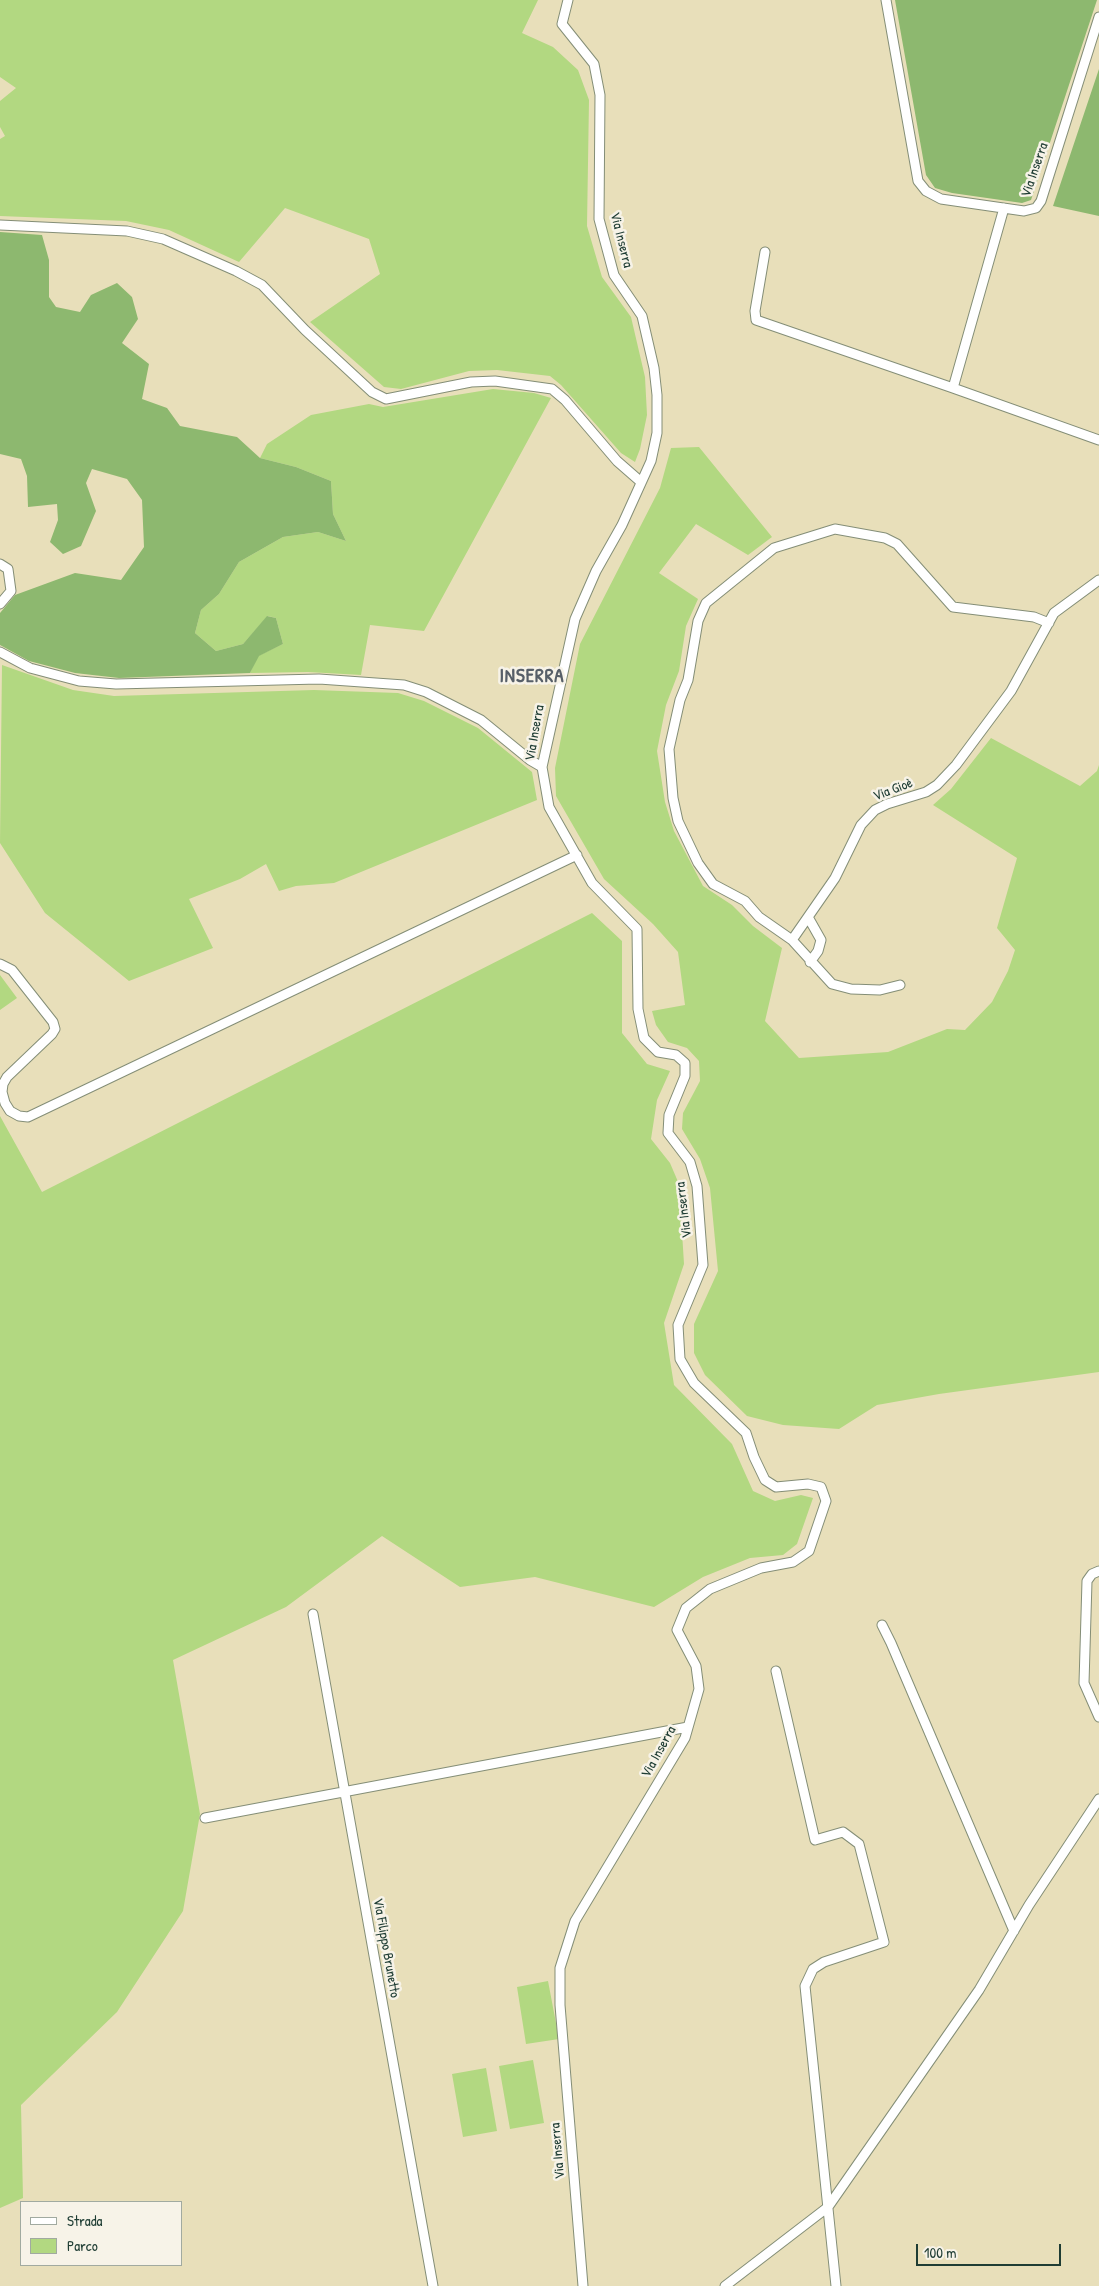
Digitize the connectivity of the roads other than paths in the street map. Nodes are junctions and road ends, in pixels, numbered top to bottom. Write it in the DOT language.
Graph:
graph roads {
  1 [pos="568,0"];
  2 [pos="886,0"];
  3 [pos="1099,17"];
  4 [pos="1004,208"];
  5 [pos="0,225"];
  6 [pos="765,252"];
  7 [pos="953,388"];
  8 [pos="1099,440"];
  9 [pos="641,482"];
  10 [pos="0,564"];
  11 [pos="1099,580"];
  12 [pos="0,604"];
  13 [pos="1048,623"];
  14 [pos="0,652"];
  15 [pos="542,767"];
  16 [pos="577,855"];
  17 [pos="808,917"];
  18 [pos="792,940"];
  19 [pos="810,962"];
  20 [pos="0,964"];
  21 [pos="900,985"];
  22 [pos="1099,1570"];
  23 [pos="313,1614"];
  24 [pos="882,1625"];
  25 [pos="776,1670"];
  26 [pos="1099,1717"];
  27 [pos="688,1727"];
  28 [pos="344,1792"];
  29 [pos="1099,1799"];
  30 [pos="205,1818"];
  31 [pos="1014,1931"];
  32 [pos="828,2207"];
  33 [pos="434,2286"];
  34 [pos="583,2286"];
  35 [pos="726,2286"];
  36 [pos="836,2286"];
  1 -- 9 [label="street, Via Inserra"];
  2 -- 4 [label="street, Via Inserra"];
  3 -- 4 [label="street, Via Inserra"];
  4 -- 7 [label="street"];
  5 -- 9 [label="street"];
  6 -- 7 [label="street"];
  7 -- 8 [label="street"];
  9 -- 15 [label="street, Via Inserra"];
  10 -- 12 [label="street"];
  11 -- 13 [label="street, Via Gioè"];
  13 -- 17 [label="street, Via Gioè"];
  13 -- 18 [label="street"];
  14 -- 15 [label="street"];
  15 -- 16 [label="street, Via Inserra"];
  16 -- 20 [label="street"];
  16 -- 27 [label="street, Via Inserra"];
  17 -- 18 [label="street, Via Gioè"];
  17 -- 19 [label="street"];
  18 -- 19 [label="street"];
  19 -- 21 [label="street"];
  22 -- 26 [label="street"];
  23 -- 28 [label="street, Via Filippo Brunetto"];
  24 -- 31 [label="street"];
  25 -- 32 [label="street"];
  27 -- 28 [label="street"];
  27 -- 34 [label="street, Via Inserra"];
  28 -- 30 [label="street"];
  28 -- 33 [label="street, Via Filippo Brunetto"];
  29 -- 31 [label="street"];
  31 -- 32 [label="street"];
  32 -- 35 [label="street"];
  32 -- 36 [label="street"];
}
